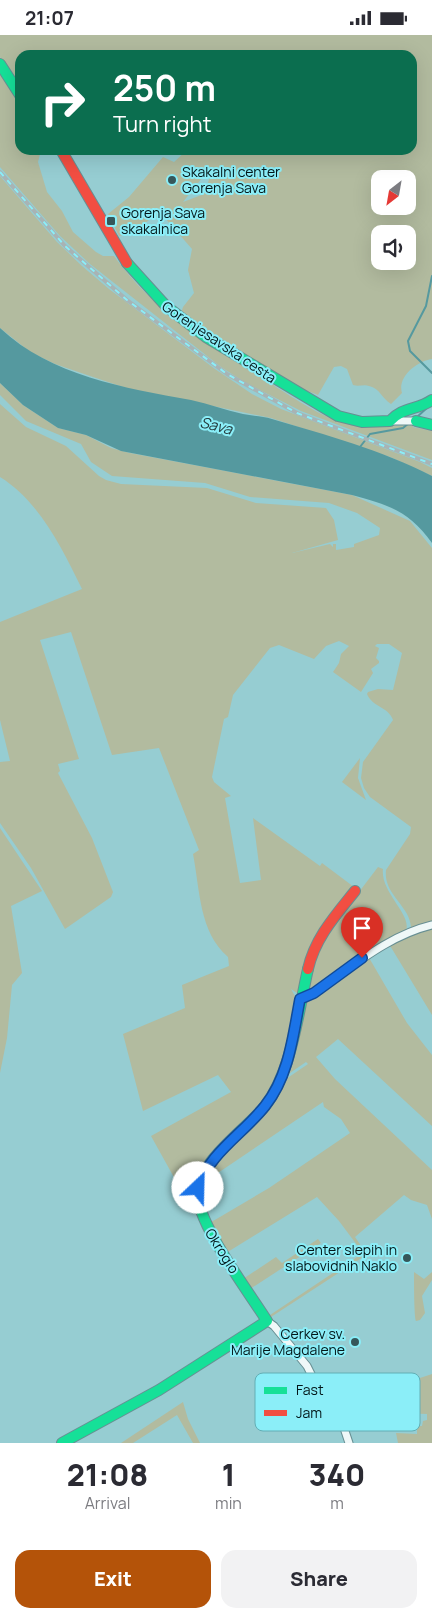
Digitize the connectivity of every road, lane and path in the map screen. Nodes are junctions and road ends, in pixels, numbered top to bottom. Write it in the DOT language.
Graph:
graph roads {
  1 [pos="0,64"];
  2 [pos="15,87"];
  3 [pos="64,155"];
  4 [pos="432,400"];
  5 [pos="390,421"];
  6 [pos="413,421"];
  7 [pos="432,425"];
  8 [pos="354,891"];
  9 [pos="432,925"];
  10 [pos="300,999"];
  11 [pos="267,1321"];
  12 [pos="310,1373"];
  13 [pos="345,1431"];
  14 [pos="62,1443"];
  15 [pos="349,1443"];
  1 -- 2 [label="street"];
  3 -- 5 [label="street, Gorenjesavska cesta"];
  4 -- 5 [label="street"];
  5 -- 6 [label="street"];
  6 -- 7 [label="street"];
  8 -- 10 [label="street, Okroglo"];
  9 -- 10 [label="street"];
  10 -- 11 [label="street, Okroglo"];
  11 -- 12 [label="street, Okroglo"];
  11 -- 14 [label="street"];
  13 -- 15 [label="street, Okroglo"];
}
